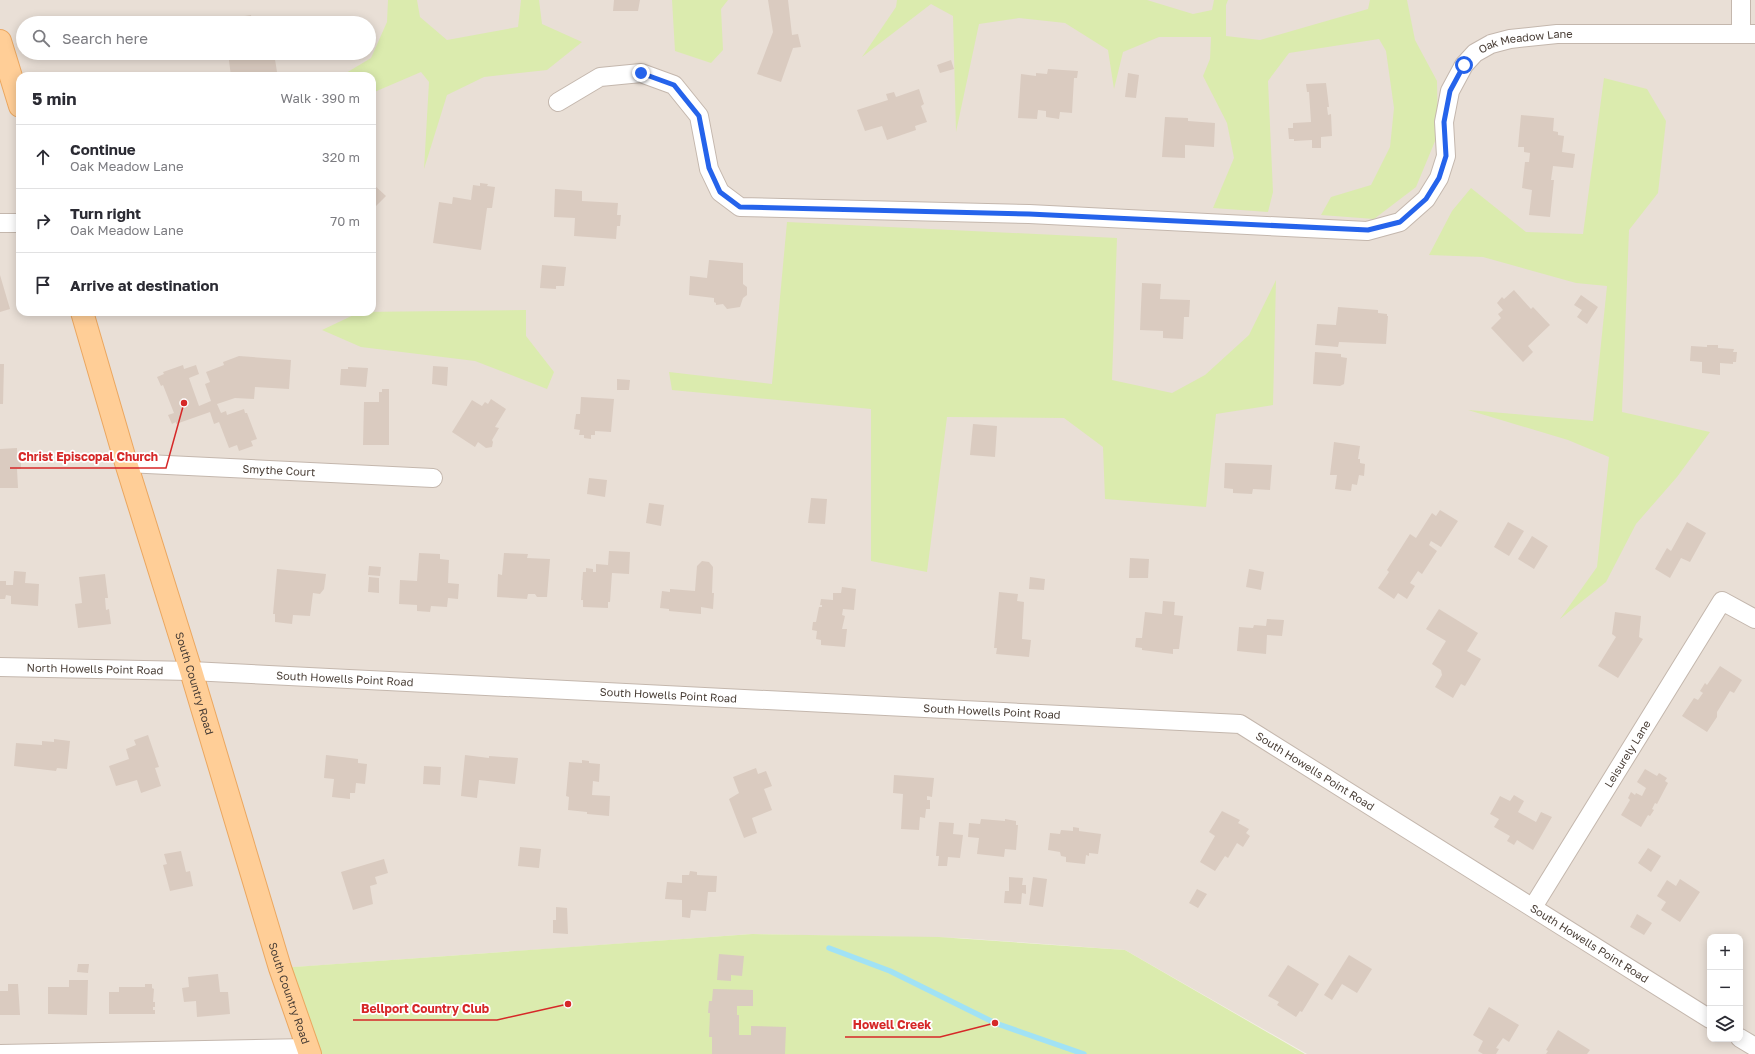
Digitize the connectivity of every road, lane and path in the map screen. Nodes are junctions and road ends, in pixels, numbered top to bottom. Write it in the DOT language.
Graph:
graph roads {
  1 [pos="1741,0"];
  2 [pos="1748,34"];
  3 [pos="0,41"];
  4 [pos="16,93"];
  5 [pos="558,102"];
  6 [pos="0,223"];
  7 [pos="16,223"];
  8 [pos="83,316"];
  9 [pos="126,463"];
  10 [pos="432,478"];
  11 [pos="1755,619"];
  12 [pos="0,667"];
  13 [pos="191,670"];
  14 [pos="1533,907"];
  15 [pos="1707,1017"];
  16 [pos="1743,1040"];
  17 [pos="1755,1047"];
  18 [pos="310,1051"];
  19 [pos="0,1054"];
  1 -- 2 [label="street"];
  2 -- 5 [label="street, Oak Meadow Lane"];
  3 -- 4 [label="main road"];
  6 -- 7 [label="street"];
  8 -- 9 [label="main road, South Country Road"];
  9 -- 10 [label="street, Smythe Court"];
  9 -- 13 [label="main road, South Country Road"];
  11 -- 14 [label="street, Leisurely Lane"];
  12 -- 13 [label="street, North Howells Point Road"];
  13 -- 14 [label="street, South Howells Point Road"];
  13 -- 18 [label="main road, South Country Road"];
  14 -- 15 [label="street, South Howells Point Road"];
  16 -- 17 [label="street"];
  18 -- 19 [label="street"];
}
